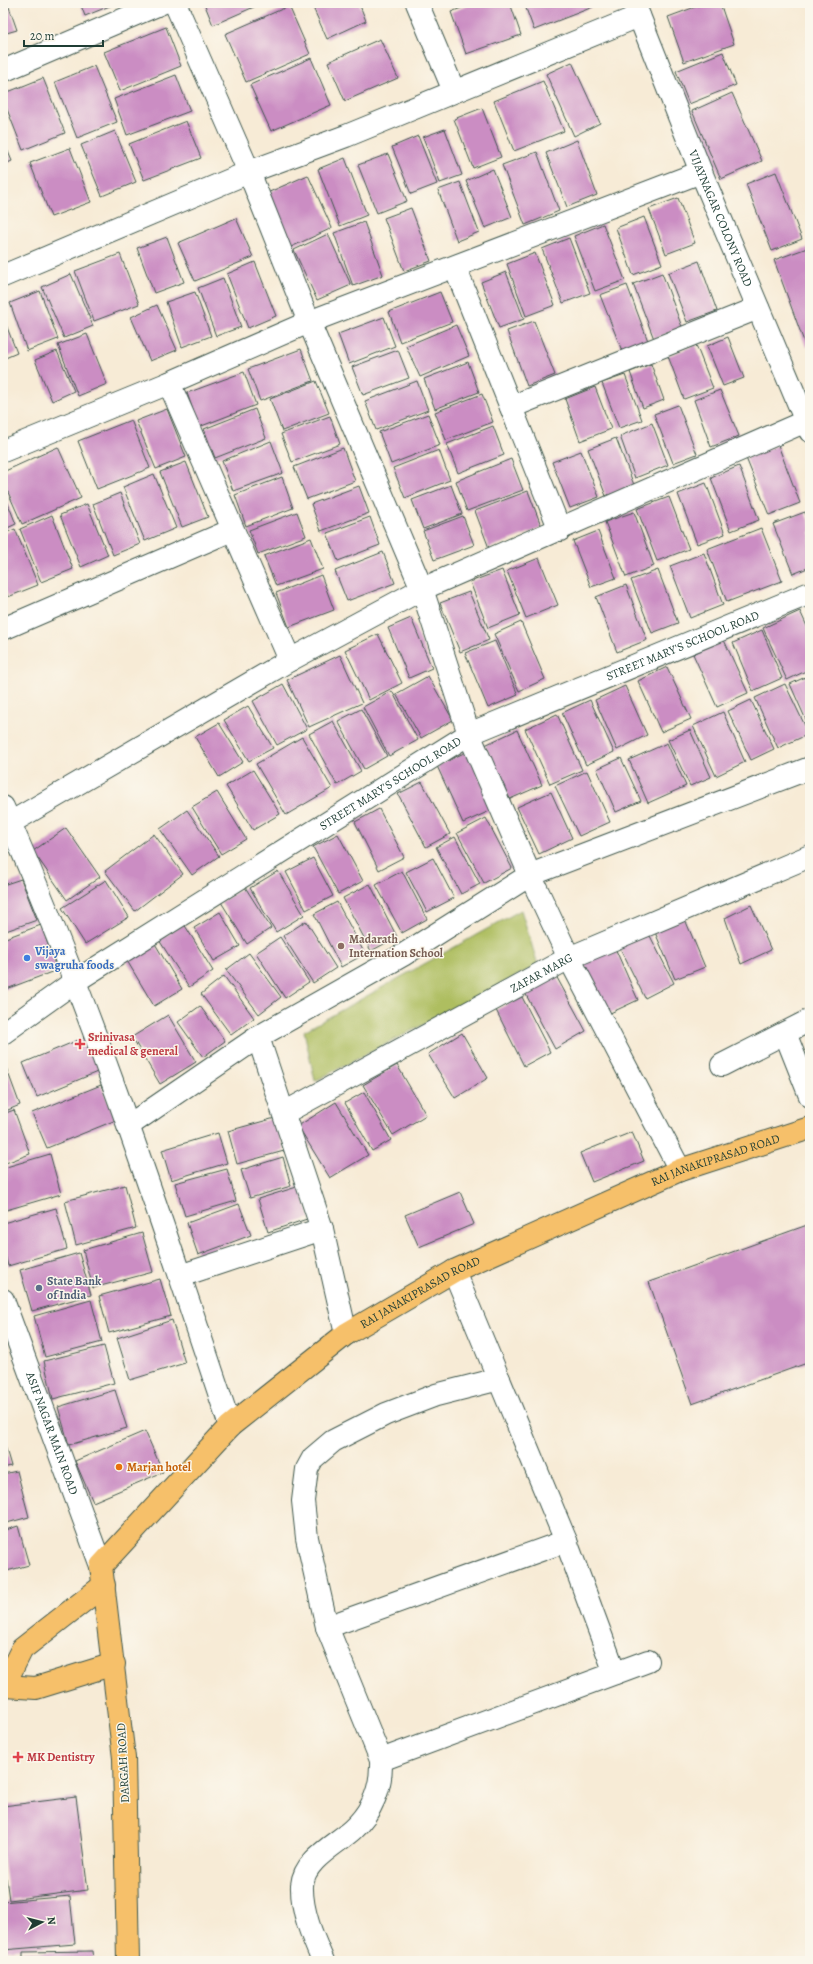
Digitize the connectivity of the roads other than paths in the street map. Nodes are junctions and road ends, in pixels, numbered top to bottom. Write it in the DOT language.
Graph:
graph roads {
  1 [pos="162,3"];
  2 [pos="175,3"];
  3 [pos="417,3"];
  4 [pos="637,9"];
  5 [pos="3,71"];
  6 [pos="454,91"];
  7 [pos="249,172"];
  8 [pos="701,172"];
  9 [pos="455,267"];
  10 [pos="3,276"];
  11 [pos="758,308"];
  12 [pos="309,322"];
  13 [pos="169,383"];
  14 [pos="511,406"];
  15 [pos="808,426"];
  16 [pos="3,451"];
  17 [pos="232,530"];
  18 [pos="560,530"];
  19 [pos="422,589"];
  20 [pos="810,593"];
  21 [pos="3,629"];
  22 [pos="290,660"];
  23 [pos="469,734"];
  24 [pos="810,768"];
  25 [pos="7,815"];
  26 [pos="810,856"];
  27 [pos="530,875"];
  28 [pos="569,958"];
  29 [pos="74,982"];
  30 [pos="810,1020"];
  31 [pos="3,1032"];
  32 [pos="785,1033"];
  33 [pos="258,1037"];
  34 [pos="722,1065"];
  35 [pos="810,1096"];
  36 [pos="284,1113"];
  37 [pos="128,1126"];
  38 [pos="810,1128"];
  39 [pos="680,1170"];
  40 [pos="322,1229"];
  41 [pos="454,1271"];
  42 [pos="180,1276"];
  43 [pos="3,1300"];
  44 [pos="346,1334"];
  45 [pos="499,1379"];
  46 [pos="230,1426"];
  47 [pos="566,1541"];
  48 [pos="103,1575"];
  49 [pos="327,1627"];
  50 [pos="648,1661"];
  51 [pos="114,1664"];
  52 [pos="615,1674"];
  53 [pos="4,1687"];
  54 [pos="381,1760"];
  55 [pos="128,1961"];
  56 [pos="323,1961"];
  1 -- 5 [label="street"];
  2 -- 7 [label="street"];
  3 -- 6 [label="street"];
  4 -- 6 [label="street"];
  4 -- 8 [label="street, VIJAYNAGAR COLONY ROAD"];
  6 -- 7 [label="street"];
  7 -- 10 [label="street"];
  7 -- 12 [label="street"];
  8 -- 9 [label="street"];
  8 -- 11 [label="street, VIJAYNAGAR COLONY ROAD"];
  9 -- 12 [label="street"];
  9 -- 14 [label="street"];
  11 -- 14 [label="street"];
  11 -- 15 [label="street, VIJAYNAGAR COLONY ROAD"];
  12 -- 13 [label="street"];
  12 -- 19 [label="street"];
  13 -- 16 [label="street"];
  13 -- 17 [label="street"];
  14 -- 18 [label="street"];
  15 -- 18 [label="street"];
  17 -- 21 [label="street"];
  17 -- 22 [label="street"];
  18 -- 19 [label="street"];
  19 -- 22 [label="street"];
  19 -- 23 [label="street"];
  20 -- 23 [label="street, STREET MARY'S SCHOOL ROAD"];
  22 -- 25 [label="street"];
  23 -- 27 [label="street"];
  23 -- 29 [label="street, STREET MARY'S SCHOOL ROAD"];
  24 -- 27 [label="street"];
  25 -- 29 [label="street"];
  26 -- 28 [label="street, ZAFAR MARG"];
  27 -- 28 [label="street"];
  27 -- 33 [label="street"];
  28 -- 36 [label="street, ZAFAR MARG"];
  28 -- 39 [label="street"];
  29 -- 31 [label="street, STREET MARY'S SCHOOL ROAD"];
  29 -- 37 [label="street"];
  30 -- 32 [label="street"];
  32 -- 34 [label="street"];
  32 -- 35 [label="street"];
  33 -- 36 [label="street"];
  33 -- 37 [label="street"];
  36 -- 40 [label="street"];
  37 -- 42 [label="street"];
  38 -- 39 [label="main road, RAI JANAKIPRASAD ROAD"];
  39 -- 41 [label="main road, RAI JANAKIPRASAD ROAD"];
  40 -- 42 [label="street"];
  40 -- 44 [label="street"];
  41 -- 44 [label="main road, RAI JANAKIPRASAD ROAD"];
  41 -- 45 [label="street"];
  42 -- 46 [label="street"];
  43 -- 48 [label="street, ASIF NAGAR MAIN ROAD"];
  44 -- 46 [label="main road, RAI JANAKIPRASAD ROAD"];
  45 -- 47 [label="street"];
  45 -- 49 [label="street"];
  46 -- 48 [label="main road, RAI JANAKIPRASAD ROAD"];
  47 -- 49 [label="street"];
  47 -- 52 [label="street"];
  48 -- 51 [label="main road, DARGAH ROAD"];
  48 -- 53 [label="main road, RAI JANAKIPRASAD ROAD"];
  49 -- 54 [label="street"];
  50 -- 52 [label="street"];
  51 -- 53 [label="main road"];
  51 -- 55 [label="main road, DARGAH ROAD"];
  52 -- 54 [label="street"];
  54 -- 56 [label="street"];
}
